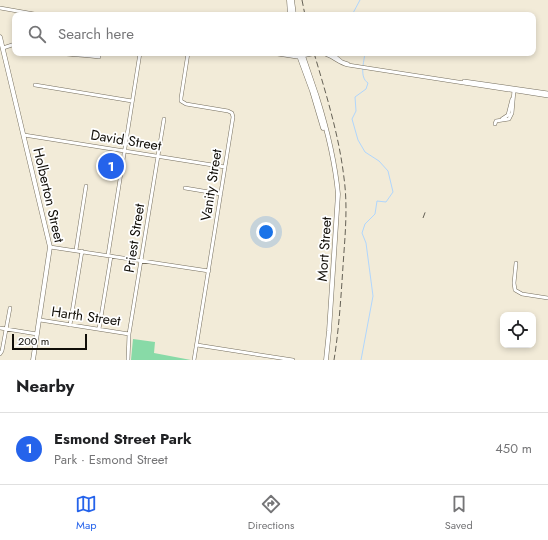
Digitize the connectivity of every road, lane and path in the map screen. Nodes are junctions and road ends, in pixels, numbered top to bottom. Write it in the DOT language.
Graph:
graph roads {
  1 [pos="289,0"];
  2 [pos="292,0"];
  3 [pos="0,8"];
  4 [pos="23,12"];
  5 [pos="290,12"];
  6 [pos="294,12"];
  7 [pos="0,37"];
  8 [pos="12,46"];
  9 [pos="3,48"];
  10 [pos="93,56"];
  11 [pos="140,56"];
  12 [pos="188,56"];
  13 [pos="301,56"];
  14 [pos="329,56"];
  15 [pos="335,56"];
  16 [pos="99,57"];
  17 [pos="351,65"];
  18 [pos="35,85"];
  19 [pos="514,89"];
  20 [pos="548,94"];
  21 [pos="132,101"];
  22 [pos="164,119"];
  23 [pos="495,124"];
  24 [pos="24,135"];
  25 [pos="124,151"];
  26 [pos="158,156"];
  27 [pos="225,167"];
  28 [pos="86,186"];
  29 [pos="185,188"];
  30 [pos="221,194"];
  31 [pos="50,247"];
  32 [pos="76,250"];
  33 [pos="82,251"];
  34 [pos="109,255"];
  35 [pos="141,260"];
  36 [pos="516,263"];
  37 [pos="209,271"];
  38 [pos="548,298"];
  39 [pos="10,308"];
  40 [pos="40,320"];
  41 [pos="70,325"];
  42 [pos="0,328"];
  43 [pos="6,329"];
  44 [pos="99,329"];
  45 [pos="37,334"];
  46 [pos="129,334"];
  47 [pos="197,345"];
  48 [pos="0,354"];
  49 [pos="33,360"];
  50 [pos="128,360"];
  51 [pos="194,360"];
  52 [pos="293,360"];
  53 [pos="326,360"];
  1 -- 5 [label="main road"];
  2 -- 6 [label="main road"];
  3 -- 4 [label="street"];
  7 -- 9 [label="main road, Holberton Street"];
  8 -- 9 [label="street"];
  9 -- 24 [label="main road, Holberton Street"];
  10 -- 16 [label="street"];
  11 -- 21 [label="street"];
  12 -- 27 [label="street, Vanity Street"];
  13 -- 53 [label="main road, Mort Street"];
  14 -- 17 [label="street"];
  15 -- 17 [label="street"];
  17 -- 19 [label="street"];
  18 -- 21 [label="street"];
  19 -- 20 [label="street"];
  19 -- 23 [label="street"];
  21 -- 25 [label="street"];
  22 -- 26 [label="street, Priest Street"];
  24 -- 25 [label="street, David Street"];
  24 -- 31 [label="main road, Holberton Street"];
  25 -- 26 [label="street, David Street"];
  25 -- 34 [label="street"];
  26 -- 27 [label="street, David Street"];
  26 -- 35 [label="street, Priest Street"];
  27 -- 30 [label="street, Vanity Street"];
  28 -- 32 [label="street"];
  29 -- 30 [label="street"];
  30 -- 37 [label="street, Vanity Street"];
  31 -- 32 [label="street"];
  31 -- 40 [label="main road, Holberton Street"];
  32 -- 33 [label="street"];
  33 -- 34 [label="street"];
  33 -- 41 [label="street"];
  34 -- 35 [label="street"];
  34 -- 44 [label="street"];
  35 -- 37 [label="street"];
  35 -- 46 [label="street, Priest Street"];
  36 -- 38 [label="street"];
  37 -- 47 [label="street, Vanity Street"];
  39 -- 43 [label="street"];
  40 -- 41 [label="street, Harth Street"];
  40 -- 45 [label="main road, Holberton Street"];
  41 -- 44 [label="street, Harth Street"];
  42 -- 43 [label="street"];
  43 -- 45 [label="street"];
  43 -- 48 [label="street"];
  44 -- 46 [label="street, Harth Street"];
  45 -- 49 [label="main road, Holberton Street"];
  46 -- 50 [label="street, Priest Street"];
  47 -- 51 [label="street, Vanity Street"];
  47 -- 52 [label="street"];
}
